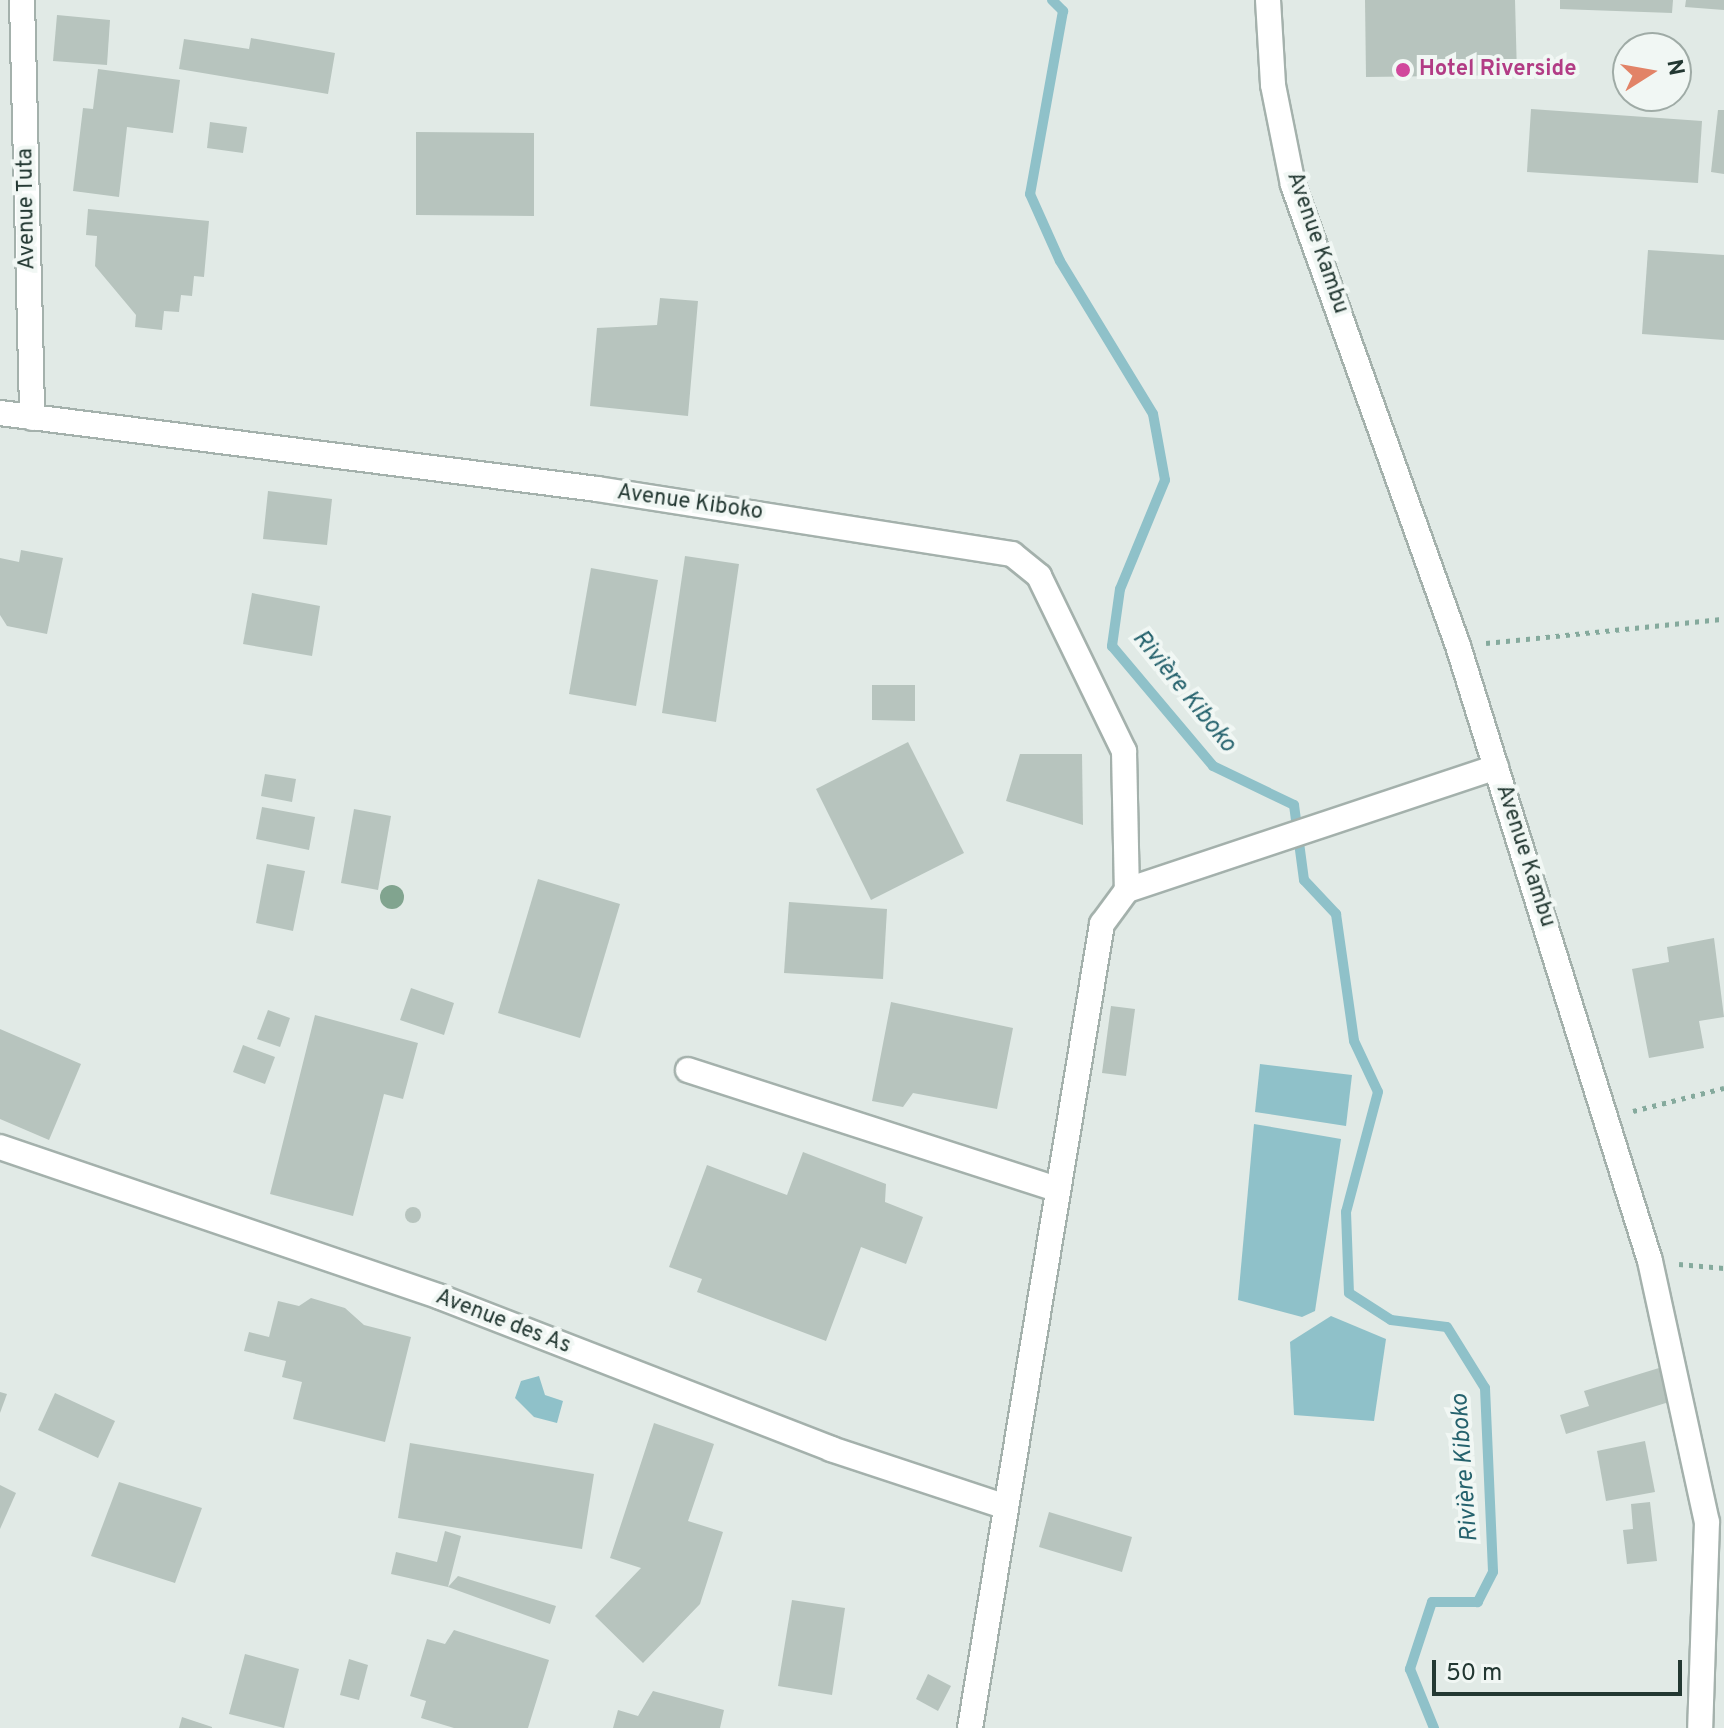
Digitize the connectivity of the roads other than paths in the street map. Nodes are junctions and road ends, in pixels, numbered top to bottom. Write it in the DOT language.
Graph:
graph roads {
  1 [pos="22,0"];
  2 [pos="1268,0"];
  3 [pos="0,413"];
  4 [pos="32,418"];
  5 [pos="1496,767"];
  6 [pos="1127,890"];
  7 [pos="688,1070"];
  8 [pos="0,1147"];
  9 [pos="1054,1188"];
  10 [pos="1003,1506"];
  11 [pos="970,1728"];
  12 [pos="1700,1728"];
  1 -- 4 [label="street, Avenue Tuta"];
  2 -- 5 [label="street, Avenue Kambu"];
  3 -- 4 [label="street, Avenue Kiboko"];
  4 -- 6 [label="street, Avenue Kiboko"];
  5 -- 6 [label="street"];
  5 -- 12 [label="street, Avenue Kambu"];
  6 -- 9 [label="street"];
  7 -- 9 [label="street"];
  8 -- 10 [label="street, Avenue des As"];
  9 -- 10 [label="street"];
  10 -- 11 [label="street"];
}
